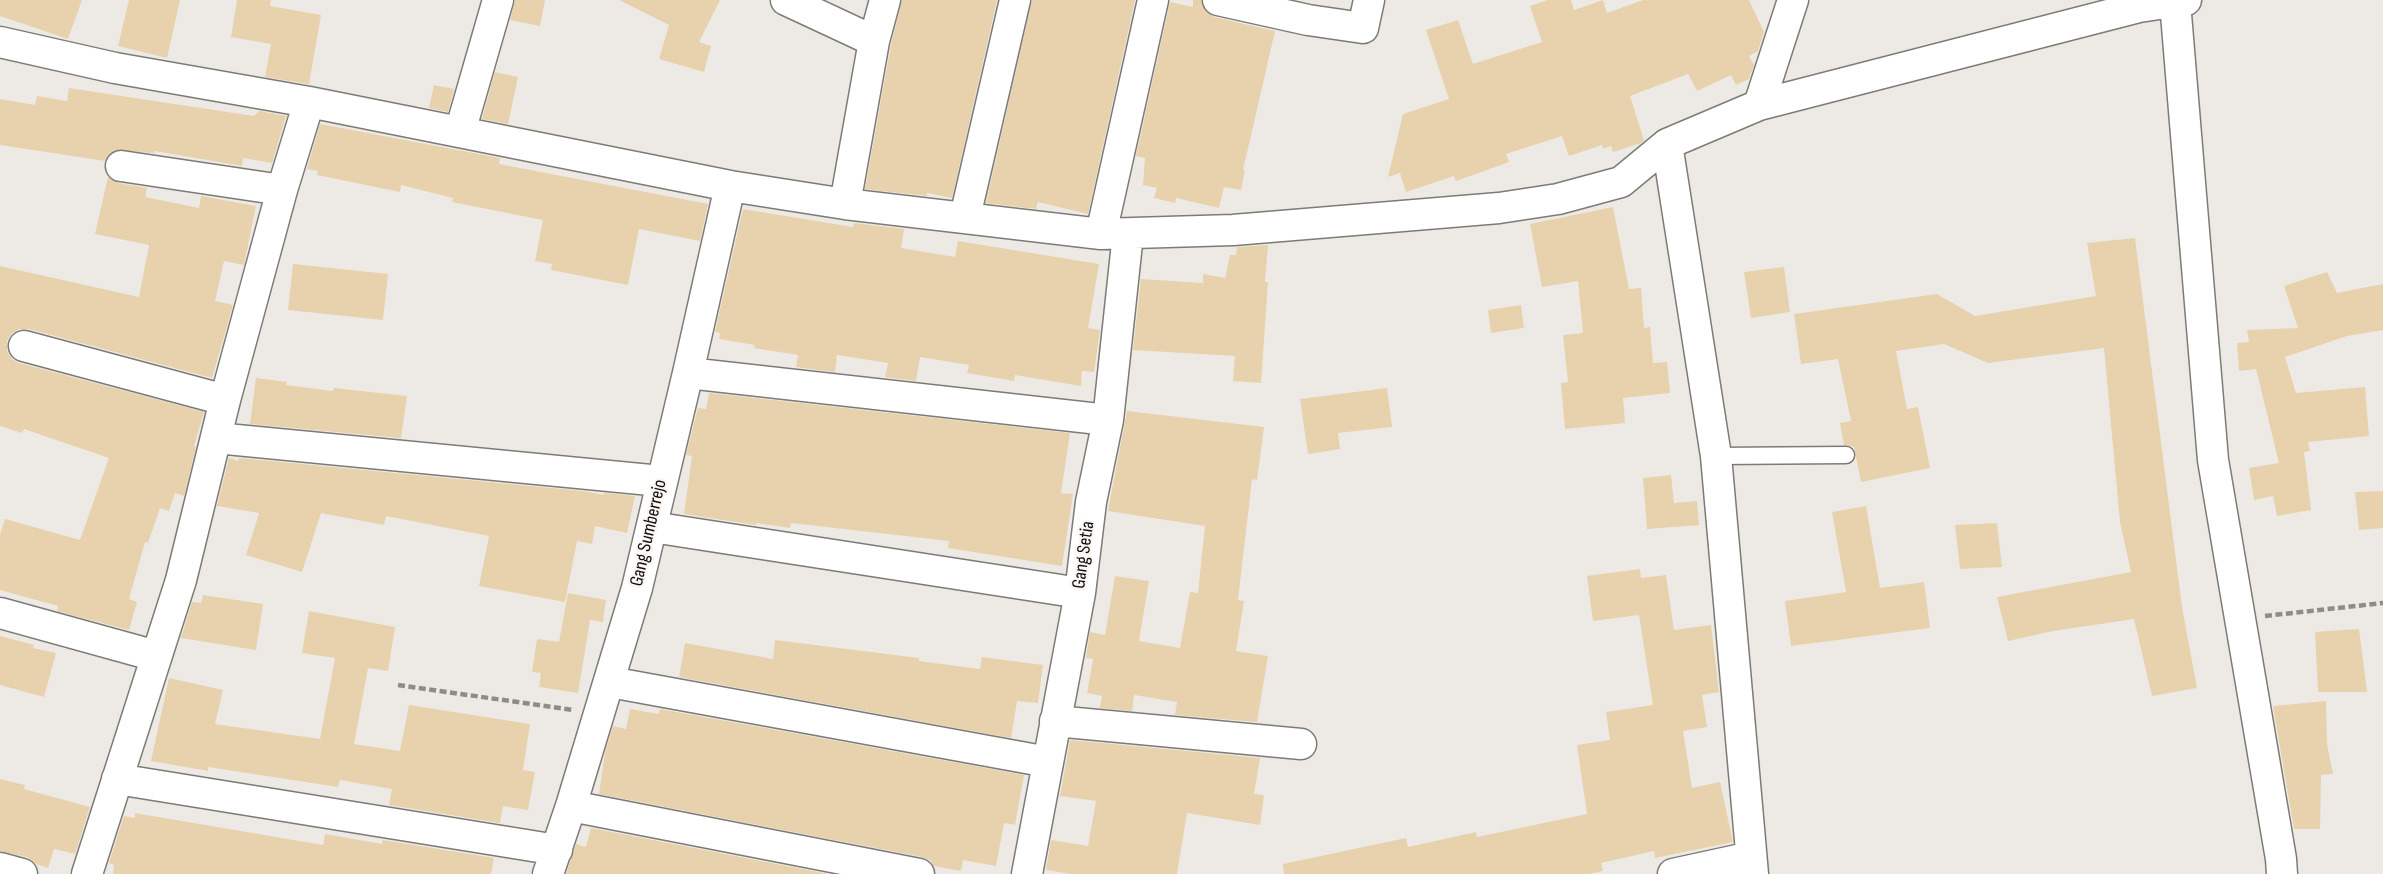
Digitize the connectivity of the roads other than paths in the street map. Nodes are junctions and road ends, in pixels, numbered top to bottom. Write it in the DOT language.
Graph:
graph roads {
  1 [pos="498,0"];
  2 [pos="786,0"];
  3 [pos="885,0"];
  4 [pos="1015,0"];
  5 [pos="1153,0"];
  6 [pos="1369,0"];
  7 [pos="1793,0"];
  8 [pos="1226,1"];
  9 [pos="2180,1"];
  10 [pos="2139,3"];
  11 [pos="874,41"];
  12 [pos="0,42"];
  13 [pos="309,102"];
  14 [pos="1759,105"];
  15 [pos="460,132"];
  16 [pos="1667,144"];
  17 [pos="121,166"];
  18 [pos="730,186"];
  19 [pos="282,190"];
  20 [pos="845,204"];
  21 [pos="965,217"];
  22 [pos="1115,234"];
  23 [pos="24,346"];
  24 [pos="688,373"];
  25 [pos="225,400"];
  26 [pos="1108,420"];
  27 [pos="216,438"];
  28 [pos="1846,454"];
  29 [pos="1716,456"];
  30 [pos="661,481"];
  31 [pos="652,527"];
  32 [pos="1080,593"];
  33 [pos="0,613"];
  34 [pos="156,656"];
  35 [pos="610,682"];
  36 [pos="1055,721"];
  37 [pos="1301,744"];
  38 [pos="1048,762"];
  39 [pos="117,779"];
  40 [pos="571,806"];
  41 [pos="552,862"];
  42 [pos="1752,865"];
  43 [pos="0,868"];
  44 [pos="22,874"];
  45 [pos="86,874"];
  46 [pos="919,874"];
  47 [pos="1027,874"];
  48 [pos="1673,874"];
  49 [pos="2281,874"];
  1 -- 15 [label="street"];
  2 -- 11 [label="street"];
  3 -- 11 [label="street"];
  4 -- 21 [label="street"];
  5 -- 22 [label="street, Gang Setia"];
  6 -- 8 [label="street"];
  7 -- 14 [label="street"];
  9 -- 10 [label="street"];
  9 -- 49 [label="street"];
  10 -- 14 [label="street"];
  11 -- 20 [label="street"];
  12 -- 13 [label="street"];
  13 -- 15 [label="street"];
  13 -- 19 [label="street"];
  14 -- 16 [label="street"];
  15 -- 18 [label="street"];
  16 -- 22 [label="street"];
  16 -- 29 [label="street"];
  17 -- 19 [label="street"];
  18 -- 20 [label="street"];
  18 -- 24 [label="street, Gang Sumberrejo"];
  19 -- 25 [label="street"];
  20 -- 21 [label="street"];
  21 -- 22 [label="street"];
  22 -- 26 [label="street, Gang Setia"];
  23 -- 25 [label="street"];
  24 -- 26 [label="street"];
  24 -- 30 [label="street, Gang Sumberrejo"];
  25 -- 27 [label="street"];
  26 -- 32 [label="street, Gang Setia"];
  27 -- 30 [label="street"];
  27 -- 34 [label="street"];
  28 -- 29 [label="lane"];
  29 -- 42 [label="street"];
  30 -- 31 [label="street, Gang Sumberrejo"];
  31 -- 32 [label="street"];
  31 -- 35 [label="street, Gang Sumberrejo"];
  32 -- 36 [label="street, Gang Setia"];
  33 -- 34 [label="street"];
  34 -- 39 [label="street"];
  35 -- 38 [label="street"];
  35 -- 40 [label="street, Gang Sumberrejo"];
  36 -- 37 [label="street"];
  36 -- 38 [label="street, Gang Setia"];
  38 -- 47 [label="street, Gang Setia"];
  39 -- 41 [label="street"];
  39 -- 45 [label="street"];
  40 -- 41 [label="street, Gang Sumberrejo"];
  40 -- 46 [label="street"];
  42 -- 48 [label="street"];
  43 -- 44 [label="street"];
}
